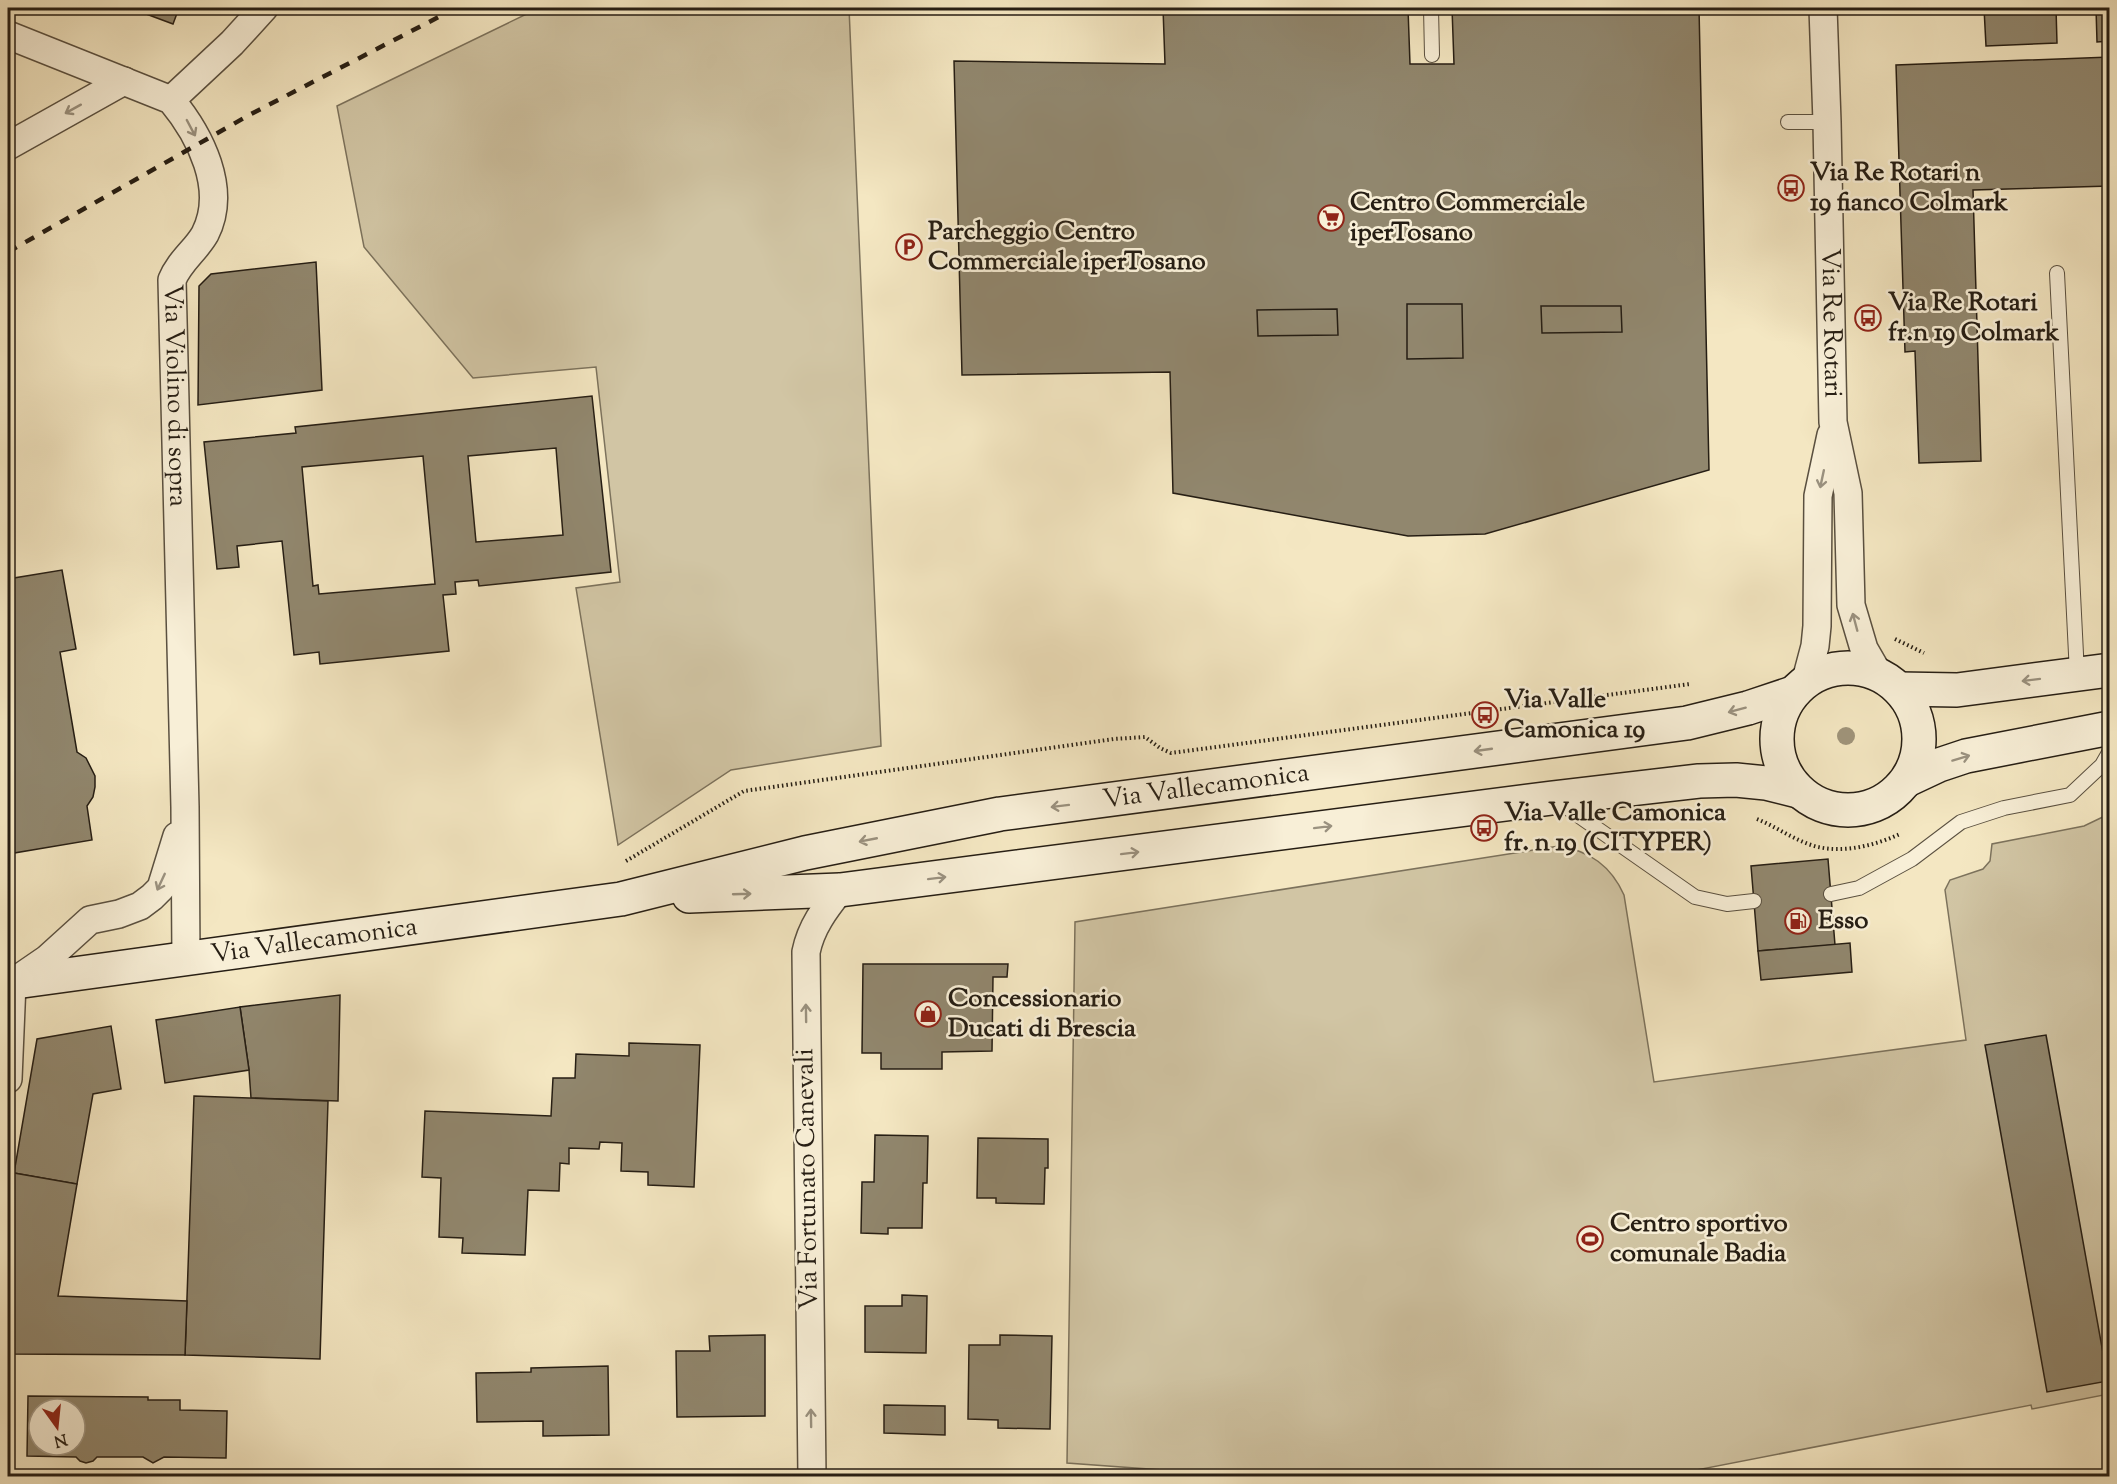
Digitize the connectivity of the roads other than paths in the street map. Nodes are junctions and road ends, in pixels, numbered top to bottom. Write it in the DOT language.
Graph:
graph roads {
  1 [pos="264,8"];
  2 [pos="1431,8"];
  3 [pos="1822,8"];
  4 [pos="8,34"];
  5 [pos="1432,55"];
  6 [pos="124,81"];
  7 [pos="171,100"];
  8 [pos="1788,122"];
  9 [pos="1827,122"];
  10 [pos="8,146"];
  11 [pos="2058,273"];
  12 [pos="1833,422"];
  13 [pos="2109,670"];
  14 [pos="2077,674"];
  15 [pos="1889,682"];
  16 [pos="1800,686"];
  17 [pos="2109,728"];
  18 [pos="2109,751"];
  19 [pos="1907,780"];
  20 [pos="1798,791"];
  21 [pos="1552,798"];
  22 [pos="185,807"];
  23 [pos="840,890"];
  24 [pos="1831,894"];
  25 [pos="621,899"];
  26 [pos="1754,901"];
  27 [pos="186,958"];
  28 [pos="10,983"];
  29 [pos="8,1079"];
  30 [pos="812,1476"];
  1 -- 7 [label="street"];
  2 -- 5 [label="lane"];
  3 -- 9 [label="street, Via Re Rotari"];
  4 -- 6 [label="street"];
  6 -- 7 [label="street"];
  6 -- 10 [label="street, one-way"];
  7 -- 22 [label="street, Via Violino di sopra, one-way"];
  8 -- 9 [label="lane"];
  9 -- 12 [label="street, Via Re Rotari"];
  11 -- 14 [label="lane"];
  15 -- 12 [label="street, Via Re Rotari, one-way"];
  12 -- 16 [label="street, Via Re Rotari, one-way"];
  13 -- 14 [label="main road"];
  14 -- 15 [label="main road, one-way"];
  15 -- 16 [label="main road"];
  15 -- 19 [label="main road"];
  16 -- 20 [label="main road"];
  16 -- 25 [label="main road, Via Vallecamonica, one-way"];
  19 -- 17 [label="main road, one-way"];
  18 -- 24 [label="lane"];
  19 -- 20 [label="main road"];
  20 -- 21 [label="main road, Via Vallecamonica"];
  23 -- 21 [label="main road, Via Vallecamonica, one-way"];
  21 -- 26 [label="lane"];
  22 -- 27 [label="street, Via Violino di sopra"];
  22 -- 28 [label="street, Via Violino di sopra, one-way"];
  25 -- 23 [label="main road, Via Vallecamonica, one-way"];
  30 -- 23 [label="street, Via Fortunato Canevali, one-way"];
  25 -- 27 [label="main road, Via Vallecamonica"];
  27 -- 28 [label="main road, Via Vallecamonica"];
  28 -- 29 [label="street"];
}
